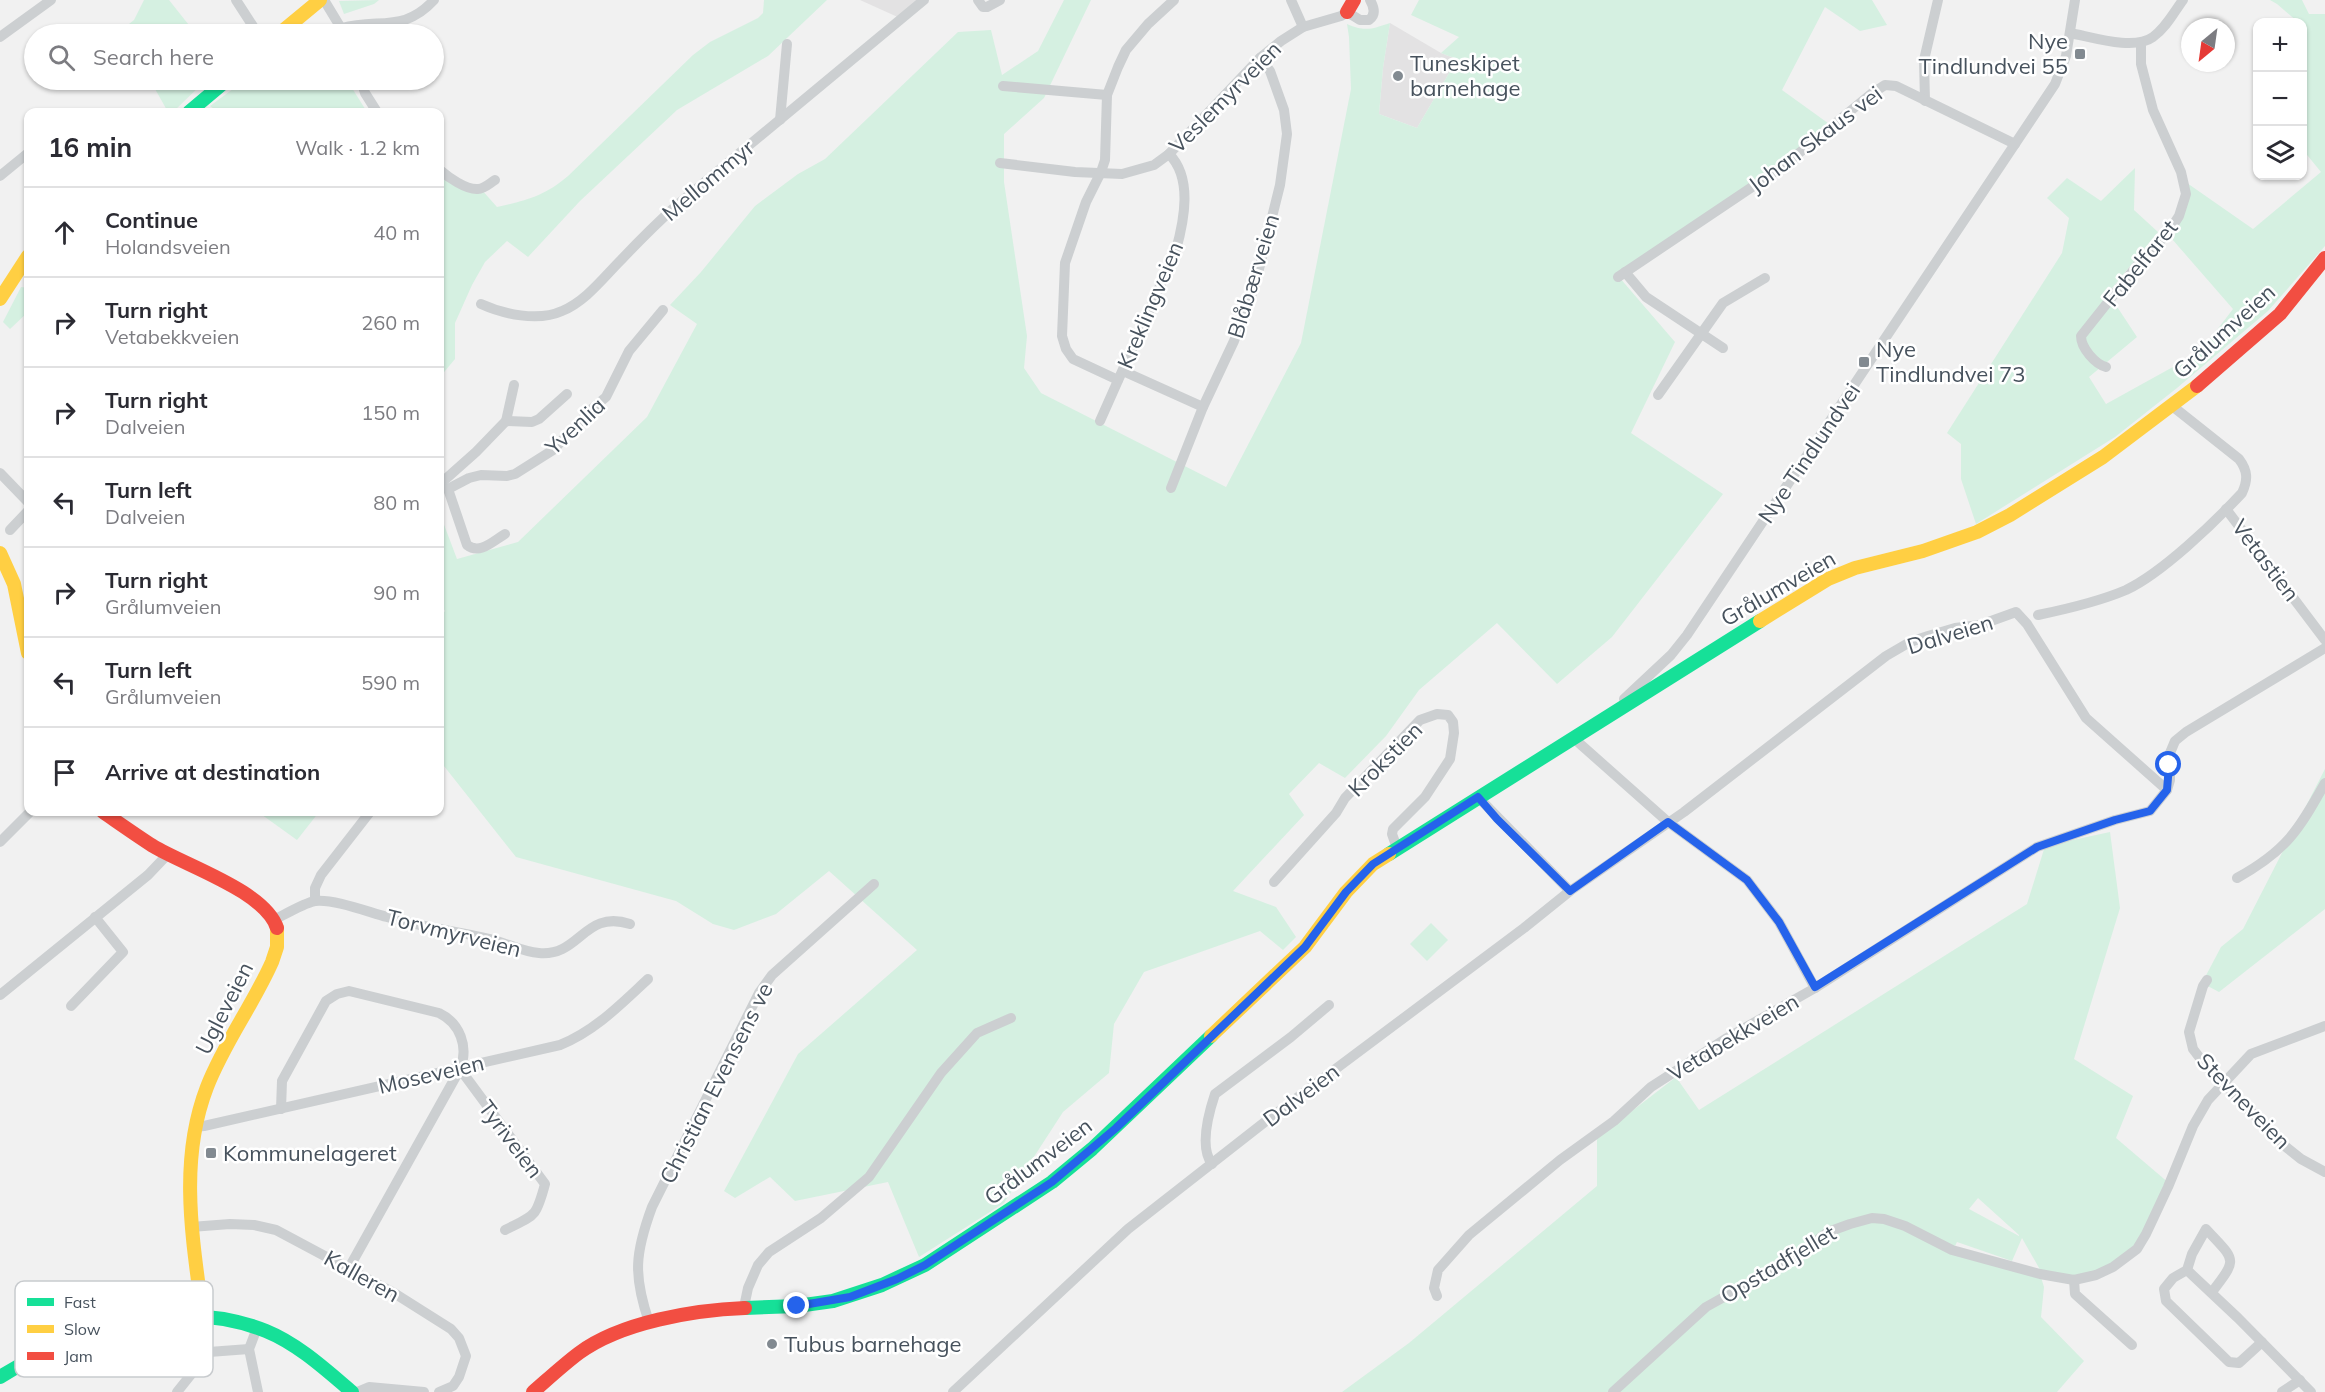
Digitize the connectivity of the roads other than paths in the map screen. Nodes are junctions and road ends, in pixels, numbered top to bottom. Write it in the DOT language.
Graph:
graph roads {
  1 [pos="51,0"];
  2 [pos="236,0"];
  3 [pos="322,0"];
  4 [pos="434,0"];
  5 [pos="924,0"];
  6 [pos="978,0"];
  7 [pos="1000,0"];
  8 [pos="1174,0"];
  9 [pos="1291,0"];
  10 [pos="1370,0"];
  11 [pos="1938,0"];
  12 [pos="2075,0"];
  13 [pos="2183,0"];
  14 [pos="1350,6"];
  15 [pos="250,24"];
  16 [pos="292,24"];
  17 [pos="338,24"];
  18 [pos="391,24"];
  19 [pos="1303,27"];
  20 [pos="2070,33"];
  21 [pos="0,37"];
  22 [pos="2140,43"];
  23 [pos="787,44"];
  24 [pos="1260,58"];
  25 [pos="1003,86"];
  26 [pos="215,90"];
  27 [pos="364,90"];
  28 [pos="1107,95"];
  29 [pos="1925,101"];
  30 [pos="194,108"];
  31 [pos="374,108"];
  32 [pos="780,120"];
  33 [pos="2015,144"];
  34 [pos="1169,154"];
  35 [pos="24,156"];
  36 [pos="1000,164"];
  37 [pos="1101,172"];
  38 [pos="444,173"];
  39 [pos="0,176"];
  40 [pos="495,180"];
  41 [pos="2325,258"];
  42 [pos="24,266"];
  43 [pos="1765,278"];
  44 [pos="0,299"];
  45 [pos="481,304"];
  46 [pos="663,310"];
  47 [pos="1701,334"];
  48 [pos="1722,348"];
  49 [pos="2106,367"];
  50 [pos="1120,375"];
  51 [pos="514,385"];
  52 [pos="567,394"];
  53 [pos="1658,395"];
  54 [pos="2170,405"];
  55 [pos="1203,407"];
  56 [pos="506,421"];
  57 [pos="1100,421"];
  58 [pos="0,473"];
  59 [pos="444,485"];
  60 [pos="444,486"];
  61 [pos="1171,488"];
  62 [pos="444,492"];
  63 [pos="24,498"];
  64 [pos="2226,509"];
  65 [pos="24,515"];
  66 [pos="10,530"];
  67 [pos="505,534"];
  68 [pos="0,553"];
  69 [pos="2038,615"];
  70 [pos="24,628"];
  71 [pos="2325,640"];
  72 [pos="2325,648"];
  73 [pos="1623,705"];
  74 [pos="1579,743"];
  75 [pos="2325,783"];
  76 [pos="2167,790"];
  77 [pos="1478,797"];
  78 [pos="26,816"];
  79 [pos="109,816"];
  80 [pos="367,816"];
  81 [pos="1668,822"];
  82 [pos="0,842"];
  83 [pos="1397,848"];
  84 [pos="168,854"];
  85 [pos="2237,878"];
  86 [pos="1274,882"];
  87 [pos="874,884"];
  88 [pos="1570,891"];
  89 [pos="315,901"];
  90 [pos="95,917"];
  91 [pos="274,920"];
  92 [pos="630,924"];
  93 [pos="648,979"];
  94 [pos="2207,980"];
  95 [pos="1815,987"];
  96 [pos="0,995"];
  97 [pos="1329,1005"];
  98 [pos="71,1006"];
  99 [pos="1011,1018"];
  100 [pos="2325,1026"];
  101 [pos="460,1069"];
  102 [pos="2224,1082"];
  103 [pos="280,1109"];
  104 [pos="195,1126"];
  105 [pos="1212,1164"];
  106 [pos="2325,1172"];
  107 [pos="191,1227"];
  108 [pos="505,1230"];
  109 [pos="349,1268"];
  110 [pos="2187,1270"];
  111 [pos="2074,1280"];
  112 [pos="198,1281"];
  113 [pos="2212,1292"];
  114 [pos="1437,1296"];
  115 [pos="744,1307"];
  116 [pos="213,1319"];
  117 [pos="649,1322"];
  118 [pos="257,1328"];
  119 [pos="2262,1342"];
  120 [pos="2132,1344"];
  121 [pos="249,1349"];
  122 [pos="213,1351"];
  123 [pos="15,1368"];
  124 [pos="0,1377"];
  125 [pos="189,1377"];
  126 [pos="2300,1380"];
  127 [pos="177,1392"];
  128 [pos="258,1392"];
  129 [pos="352,1392"];
  130 [pos="357,1392"];
  131 [pos="424,1392"];
  132 [pos="439,1392"];
  133 [pos="533,1392"];
  134 [pos="953,1392"];
  135 [pos="1613,1392"];
  136 [pos="2282,1392"];
  137 [pos="2311,1392"];
  1 -- 21 [label="street"];
  2 -- 15 [label="street"];
  3 -- 16 [label="main road"];
  3 -- 17 [label="street"];
  4 -- 18 [label="street"];
  5 -- 32 [label="street, Mellommyr"];
  6 -- 7 [label="street"];
  8 -- 28 [label="street"];
  9 -- 19 [label="street"];
  10 -- 14 [label="street"];
  11 -- 29 [label="street"];
  12 -- 20 [label="street, Nye Tindlundvei"];
  13 -- 22 [label="street"];
  14 -- 19 [label="street, Veslemyrveien"];
  19 -- 24 [label="street, Veslemyrveien"];
  20 -- 22 [label="street"];
  20 -- 33 [label="street, Nye Tindlundvei"];
  22 -- 49 [label="street, Fabelfaret"];
  23 -- 32 [label="street"];
  24 -- 34 [label="street, Veslemyrveien"];
  24 -- 55 [label="street, Blåbærveien"];
  25 -- 28 [label="street"];
  26 -- 30 [label="main road"];
  27 -- 31 [label="street"];
  28 -- 37 [label="street"];
  29 -- 33 [label="street, Johan Skaus vei"];
  29 -- 47 [label="street, Johan Skaus vei"];
  32 -- 45 [label="street, Mellommyr"];
  33 -- 73 [label="street, Nye Tindlundvei"];
  34 -- 37 [label="street, Veslemyrveien"];
  34 -- 50 [label="street, Kreklingveien"];
  35 -- 39 [label="street"];
  36 -- 37 [label="street, Veslemyrveien"];
  37 -- 50 [label="street"];
  38 -- 40 [label="street"];
  41 -- 54 [label="main road, Grålumveien"];
  42 -- 44 [label="main road"];
  43 -- 47 [label="street"];
  46 -- 60 [label="street, Yvenlia"];
  47 -- 48 [label="street, Johan Skaus vei"];
  47 -- 53 [label="street"];
  50 -- 55 [label="street"];
  50 -- 57 [label="street, Kreklingveien"];
  51 -- 56 [label="street"];
  52 -- 56 [label="street, Yvenlia"];
  54 -- 64 [label="street, Grålumveien"];
  54 -- 73 [label="main road, Grålumveien"];
  55 -- 61 [label="street, Blåbærveien"];
  56 -- 59 [label="street"];
  58 -- 63 [label="street"];
  62 -- 67 [label="street"];
  64 -- 69 [label="street, Grålumveien"];
  64 -- 71 [label="street, Vetastien"];
  65 -- 66 [label="street"];
  68 -- 70 [label="main road"];
  72 -- 76 [label="street"];
  73 -- 77 [label="main road, Grålumveien"];
  74 -- 81 [label="street"];
  75 -- 85 [label="street"];
  76 -- 81 [label="street, Dalveien"];
  76 -- 95 [label="street, Vetabekkveien"];
  77 -- 83 [label="main road, Grålumveien"];
  77 -- 88 [label="street"];
  78 -- 82 [label="street"];
  79 -- 84 [label="main road"];
  80 -- 89 [label="street"];
  81 -- 88 [label="street, Dalveien"];
  81 -- 95 [label="street"];
  83 -- 86 [label="street, Krokstien"];
  83 -- 115 [label="main road, Grålumveien"];
  84 -- 90 [label="street"];
  84 -- 91 [label="main road"];
  87 -- 117 [label="street, Christian Evensens ve"];
  88 -- 105 [label="street, Dalveien"];
  89 -- 91 [label="street"];
  89 -- 92 [label="street, Torvmyrveien"];
  90 -- 96 [label="street"];
  90 -- 98 [label="street"];
  91 -- 104 [label="main road, Ugleveien"];
  93 -- 101 [label="street, Moseveien"];
  94 -- 102 [label="street, Stevneveien"];
  95 -- 114 [label="street, Vetabekkveien"];
  97 -- 105 [label="street"];
  99 -- 115 [label="street"];
  100 -- 102 [label="street, Opstadfjellet"];
  101 -- 103 [label="street, Moseveien"];
  101 -- 103 [label="street"];
  101 -- 108 [label="street, Tyriveien"];
  101 -- 109 [label="street"];
  102 -- 106 [label="street, Stevneveien"];
  102 -- 111 [label="street, Opstadfjellet"];
  103 -- 104 [label="street, Moseveien"];
  104 -- 107 [label="main road, Ugleveien"];
  105 -- 134 [label="street, Dalveien"];
  107 -- 109 [label="street, Kalleren"];
  107 -- 112 [label="main road, Ugleveien"];
  109 -- 132 [label="street, Kalleren"];
  110 -- 113 [label="street"];
  110 -- 113 [label="street"];
  110 -- 119 [label="street"];
  111 -- 120 [label="street"];
  111 -- 135 [label="street, Opstadfjellet"];
  113 -- 119 [label="street"];
  115 -- 117 [label="main road, Grålumveien"];
  116 -- 118 [label="main road"];
  117 -- 133 [label="main road, Grålumveien"];
  118 -- 121 [label="street"];
  118 -- 129 [label="main road"];
  119 -- 126 [label="street"];
  121 -- 122 [label="street"];
  121 -- 128 [label="street"];
  123 -- 124 [label="main road"];
  125 -- 127 [label="street"];
  126 -- 136 [label="street"];
  126 -- 137 [label="street"];
  130 -- 131 [label="street"];
}
